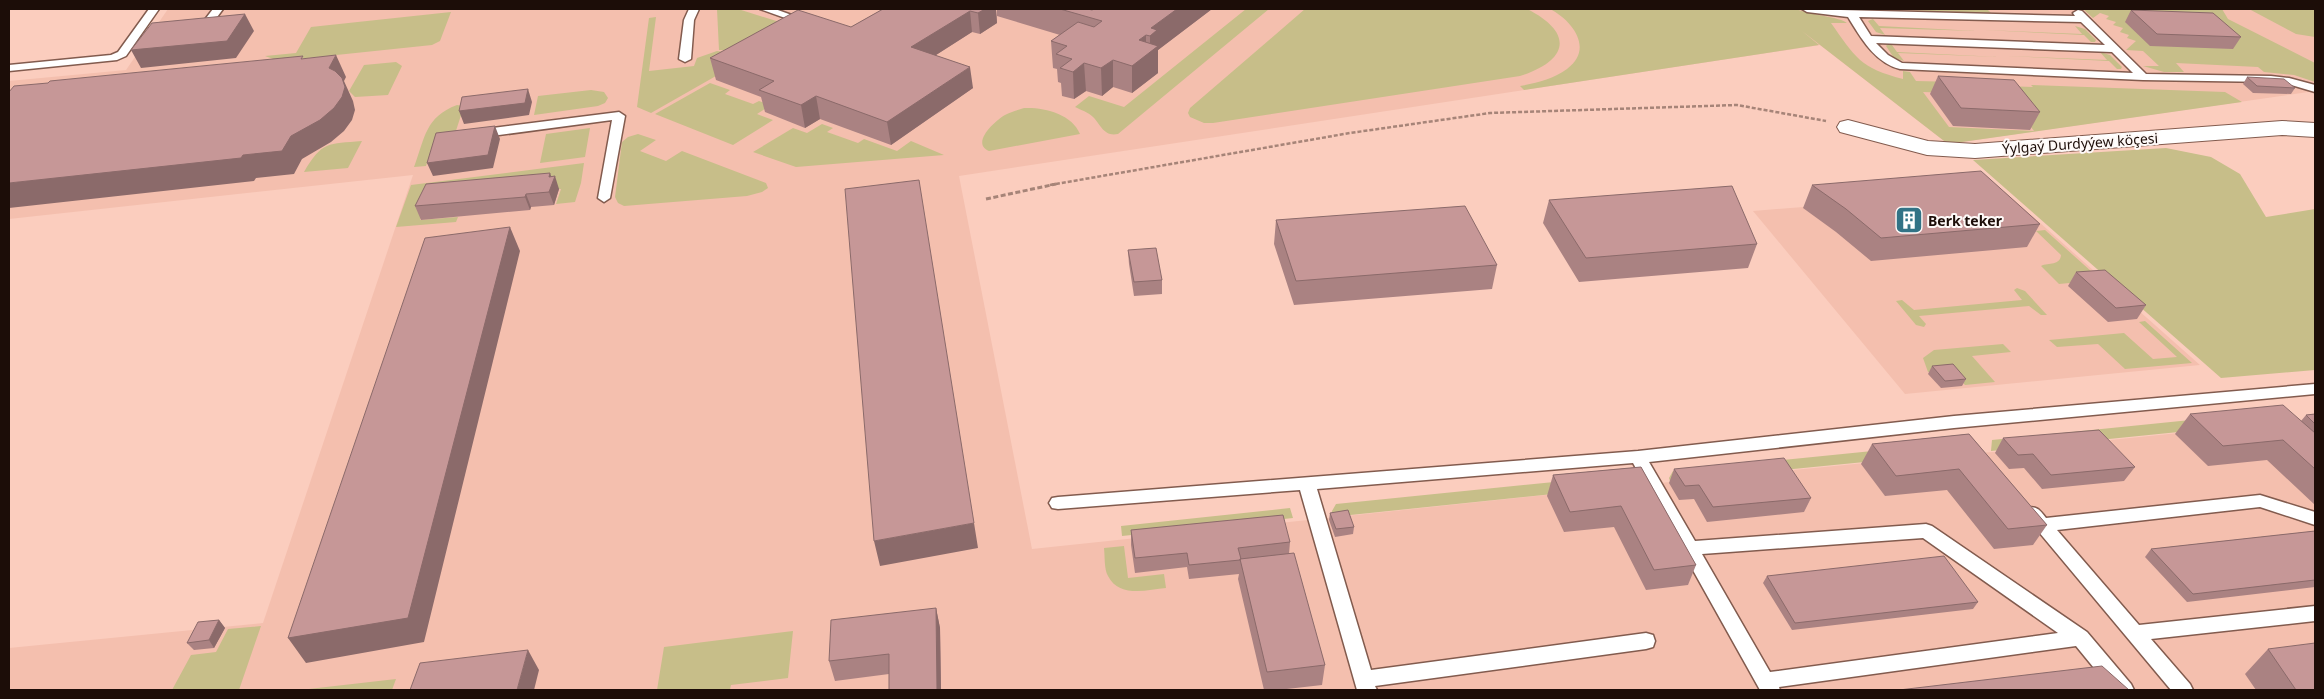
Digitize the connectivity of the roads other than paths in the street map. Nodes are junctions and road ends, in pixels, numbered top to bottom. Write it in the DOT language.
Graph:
graph roads {
  1 [pos="154,9"];
  2 [pos="218,9"];
  3 [pos="694,9"];
  4 [pos="765,9"];
  5 [pos="1807,9"];
  6 [pos="2074,9"];
  7 [pos="1852,14"];
  8 [pos="2084,19"];
  9 [pos="808,22"];
  10 [pos="202,30"];
  11 [pos="1868,39"];
  12 [pos="2114,49"];
  13 [pos="685,59"];
  14 [pos="9,68"];
  15 [pos="2143,77"];
  16 [pos="2315,89"];
  17 [pos="1848,127"];
  18 [pos="2315,130"];
  19 [pos="471,135"];
  20 [pos="604,198"];
  21 [pos="2315,389"];
  22 [pos="2254,394"];
  23 [pos="2272,411"];
  24 [pos="1638,456"];
  25 [pos="1306,484"];
  26 [pos="1058,503"];
  27 [pos="2024,504"];
  28 [pos="2315,519"];
  29 [pos="2042,525"];
  30 [pos="1690,548"];
  31 [pos="2315,613"];
  32 [pos="2135,633"];
  33 [pos="2080,638"];
  34 [pos="1646,642"];
  35 [pos="1365,684"];
  36 [pos="1768,686"];
  37 [pos="2124,690"];
  38 [pos="2183,690"];
  1 -- 14 [label="lane"];
  2 -- 10 [label="lane"];
  3 -- 13 [label="lane"];
  4 -- 9 [label="lane"];
  5 -- 7 [label="lane"];
  6 -- 8 [label="lane"];
  7 -- 8 [label="lane"];
  7 -- 11 [label="lane"];
  8 -- 12 [label="lane"];
  11 -- 12 [label="lane"];
  11 -- 15 [label="lane"];
  12 -- 15 [label="lane"];
  15 -- 16 [label="lane"];
  17 -- 18 [label="street, Ýylgaý Durdyýew köçesi"];
  19 -- 20 [label="lane"];
  21 -- 22 [label="lane"];
  22 -- 23 [label="lane"];
  22 -- 24 [label="lane"];
  24 -- 25 [label="lane"];
  24 -- 30 [label="lane"];
  25 -- 26 [label="lane"];
  25 -- 35 [label="lane"];
  27 -- 29 [label="lane"];
  28 -- 29 [label="lane"];
  29 -- 32 [label="lane"];
  30 -- 33 [label="lane"];
  30 -- 36 [label="lane"];
  31 -- 32 [label="lane"];
  32 -- 38 [label="lane"];
  33 -- 36 [label="lane"];
  33 -- 37 [label="lane"];
  34 -- 35 [label="lane"];
}
